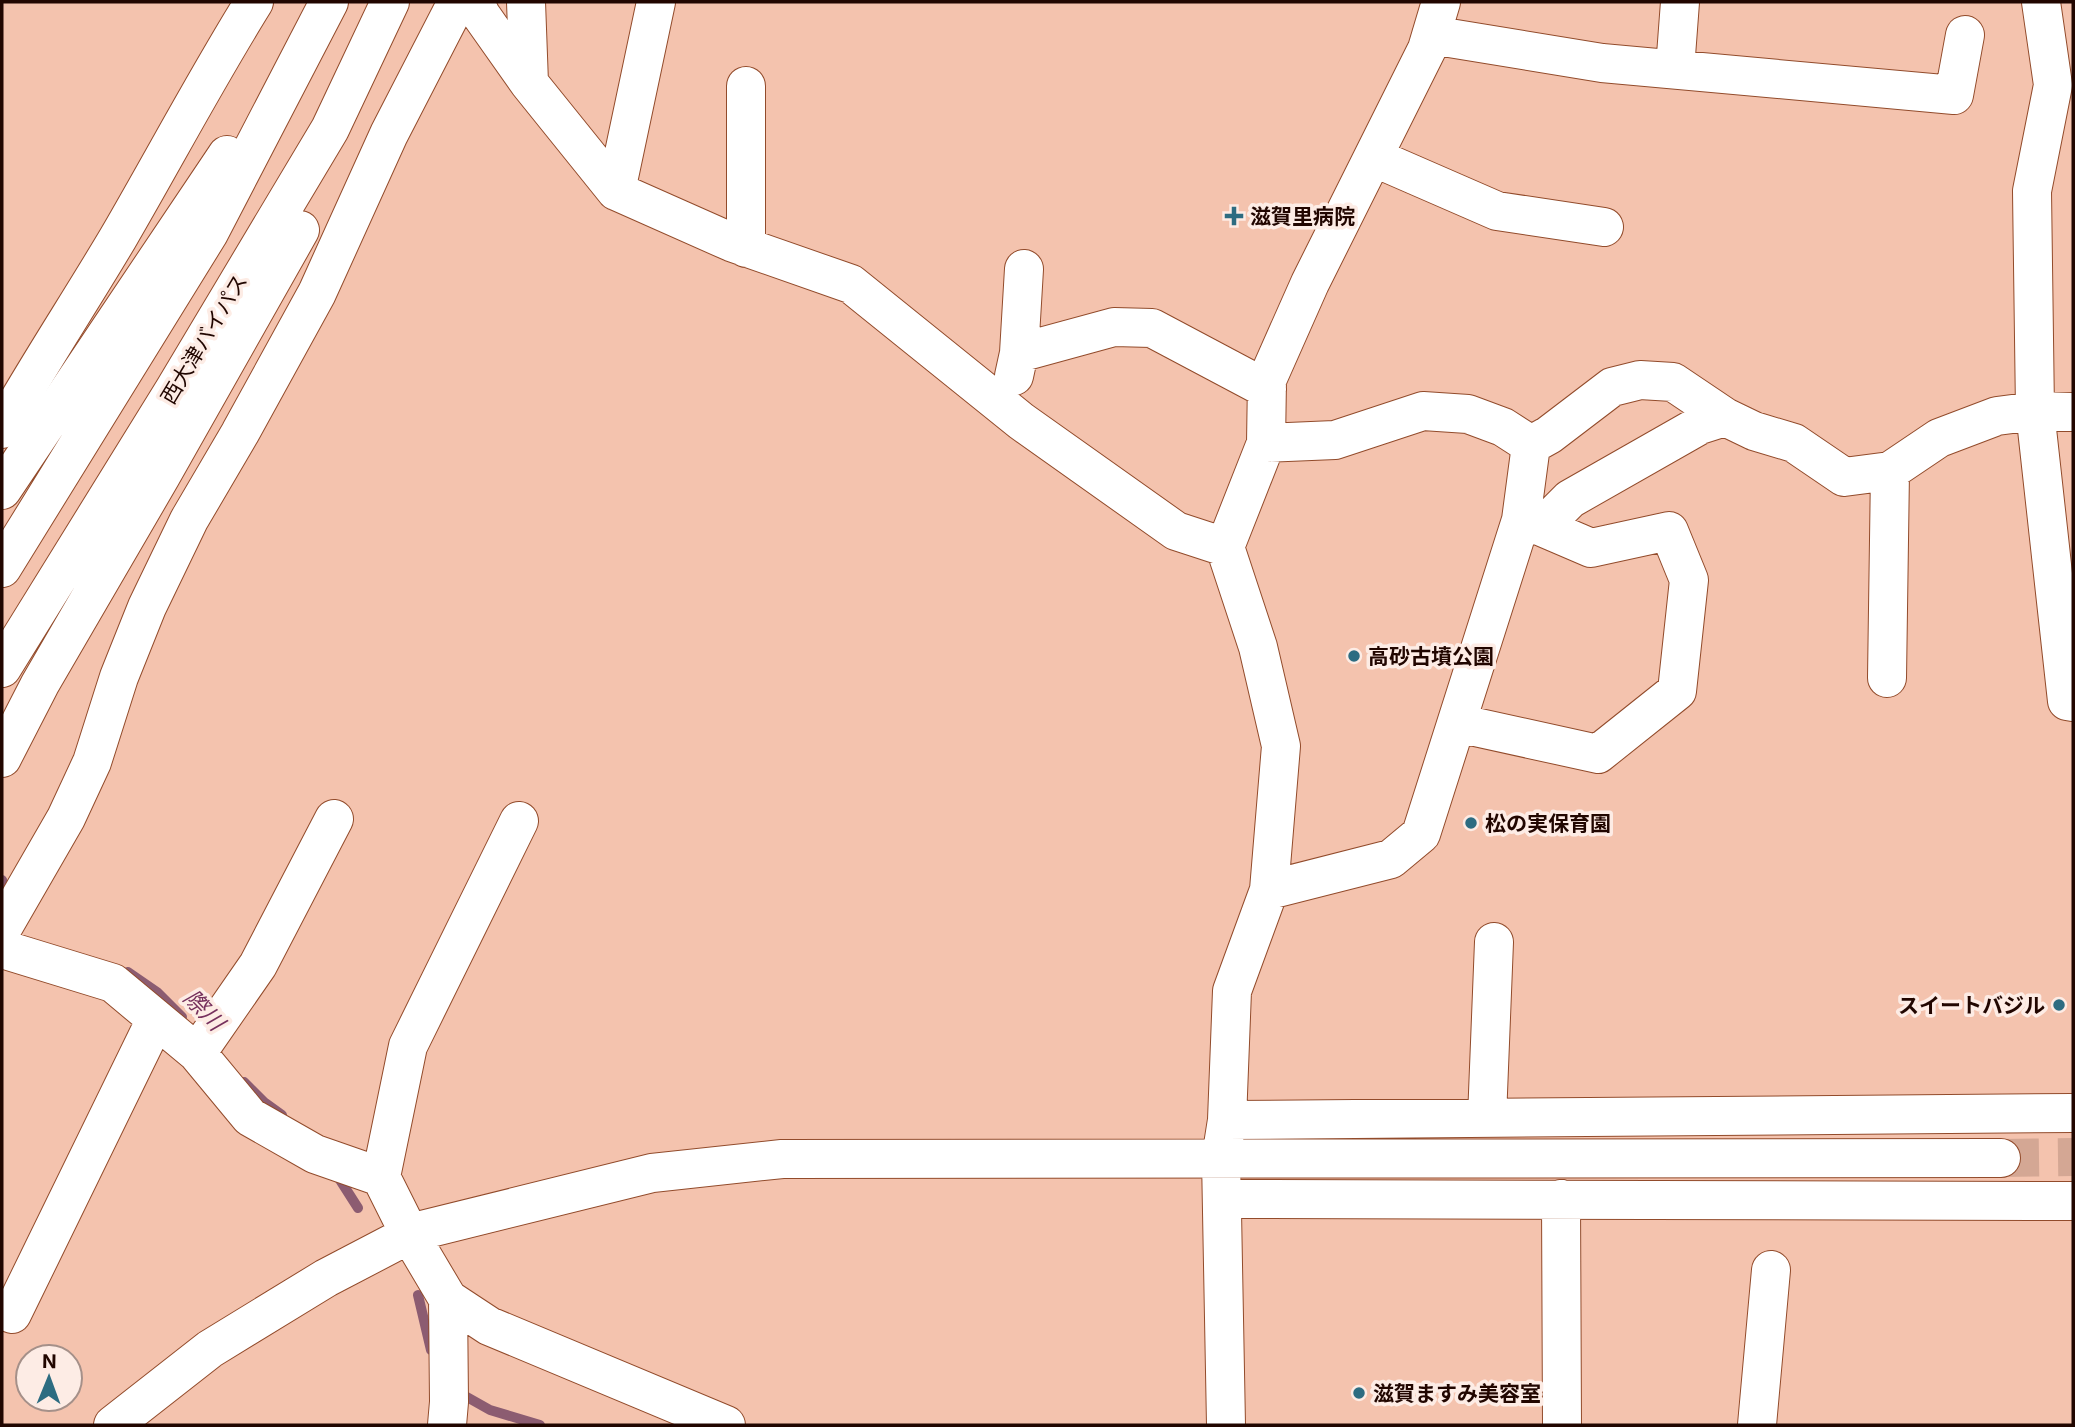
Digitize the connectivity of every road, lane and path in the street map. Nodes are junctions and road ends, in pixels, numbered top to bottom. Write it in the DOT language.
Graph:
graph roads {
  1 [pos="254,2"];
  2 [pos="390,2"];
  3 [pos="457,2"];
  4 [pos="475,2"];
  5 [pos="526,2"];
  6 [pos="656,2"];
  7 [pos="1680,2"];
  8 [pos="2041,2"];
  9 [pos="325,10"];
  10 [pos="1436,18"];
  11 [pos="1965,35"];
  12 [pos="1675,69"];
  13 [pos="529,83"];
  14 [pos="746,86"];
  15 [pos="2061,105"];
  16 [pos="330,129"];
  17 [pos="1373,157"];
  18 [pos="616,191"];
  19 [pos="1604,227"];
  20 [pos="746,248"];
  21 [pos="1024,269"];
  22 [pos="1019,354"];
  23 [pos="1267,388"];
  24 [pos="1007,408"];
  25 [pos="2035,411"];
  26 [pos="2073,412"];
  27 [pos="1725,416"];
  28 [pos="2,429"];
  29 [pos="1266,443"];
  30 [pos="1531,445"];
  31 [pos="1890,471"];
  32 [pos="2,490"];
  33 [pos="1532,523"];
  34 [pos="1225,548"];
  35 [pos="2,568"];
  36 [pos="2,668"];
  37 [pos="1887,678"];
  38 [pos="2073,702"];
  39 [pos="1457,723"];
  40 [pos="2,758"];
  41 [pos="334,819"];
  42 [pos="519,821"];
  43 [pos="1269,890"];
  44 [pos="2,929"];
  45 [pos="1494,942"];
  46 [pos="2,948"];
  47 [pos="156,1019"];
  48 [pos="205,1042"];
  49 [pos="2073,1112"];
  50 [pos="1487,1118"];
  51 [pos="1227,1120"];
  52 [pos="1221,1158"];
  53 [pos="2001,1158"];
  54 [pos="368,1173"];
  55 [pos="1222,1199"];
  56 [pos="1561,1199"];
  57 [pos="2073,1200"];
  58 [pos="410,1235"];
  59 [pos="1771,1270"];
  60 [pos="448,1299"];
  61 [pos="12,1314"];
  62 [pos="448,1414"];
  63 [pos="113,1425"];
  64 [pos="726,1425"];
  65 [pos="1226,1425"];
  66 [pos="1562,1425"];
  67 [pos="1757,1425"];
  1 -- 28 [label="main road"];
  2 -- 16 [label="main road, 西大津バイパス"];
  3 -- 44 [label="main road"];
  4 -- 13 [label="main road"];
  5 -- 13 [label="main road"];
  6 -- 18 [label="main road"];
  7 -- 12 [label="main road"];
  8 -- 15 [label="main road"];
  9 -- 32 [label="main road"];
  9 -- 35 [label="main road"];
  10 -- 12 [label="main road"];
  10 -- 17 [label="main road"];
  11 -- 12 [label="main road"];
  13 -- 18 [label="main road"];
  14 -- 20 [label="main road"];
  15 -- 25 [label="main road"];
  16 -- 36 [label="main road, 西大津バイパス"];
  16 -- 40 [label="main road"];
  17 -- 19 [label="main road"];
  17 -- 23 [label="main road"];
  18 -- 20 [label="main road"];
  20 -- 24 [label="main road"];
  21 -- 22 [label="main road"];
  22 -- 23 [label="main road"];
  22 -- 24 [label="main road"];
  23 -- 29 [label="main road"];
  24 -- 34 [label="main road"];
  25 -- 26 [label="main road"];
  25 -- 31 [label="main road"];
  25 -- 38 [label="main road"];
  27 -- 30 [label="main road"];
  27 -- 31 [label="main road"];
  27 -- 33 [label="main road"];
  29 -- 30 [label="main road"];
  29 -- 34 [label="main road"];
  30 -- 33 [label="main road"];
  31 -- 37 [label="main road"];
  33 -- 39 [label="main road"];
  33 -- 39 [label="main road"];
  34 -- 43 [label="main road"];
  39 -- 43 [label="main road"];
  41 -- 48 [label="main road"];
  42 -- 54 [label="main road"];
  43 -- 51 [label="main road"];
  45 -- 50 [label="main road"];
  46 -- 47 [label="main road"];
  47 -- 48 [label="main road"];
  47 -- 61 [label="main road"];
  48 -- 54 [label="main road"];
  49 -- 50 [label="main road"];
  50 -- 51 [label="main road"];
  51 -- 52 [label="main road"];
  52 -- 53 [label="main road"];
  52 -- 55 [label="main road"];
  52 -- 58 [label="main road"];
  54 -- 58 [label="main road"];
  55 -- 56 [label="main road"];
  55 -- 65 [label="main road"];
  56 -- 57 [label="main road"];
  56 -- 66 [label="main road"];
  58 -- 60 [label="main road"];
  58 -- 63 [label="main road"];
  59 -- 67 [label="main road"];
  60 -- 62 [label="main road"];
  60 -- 64 [label="main road"];
}
